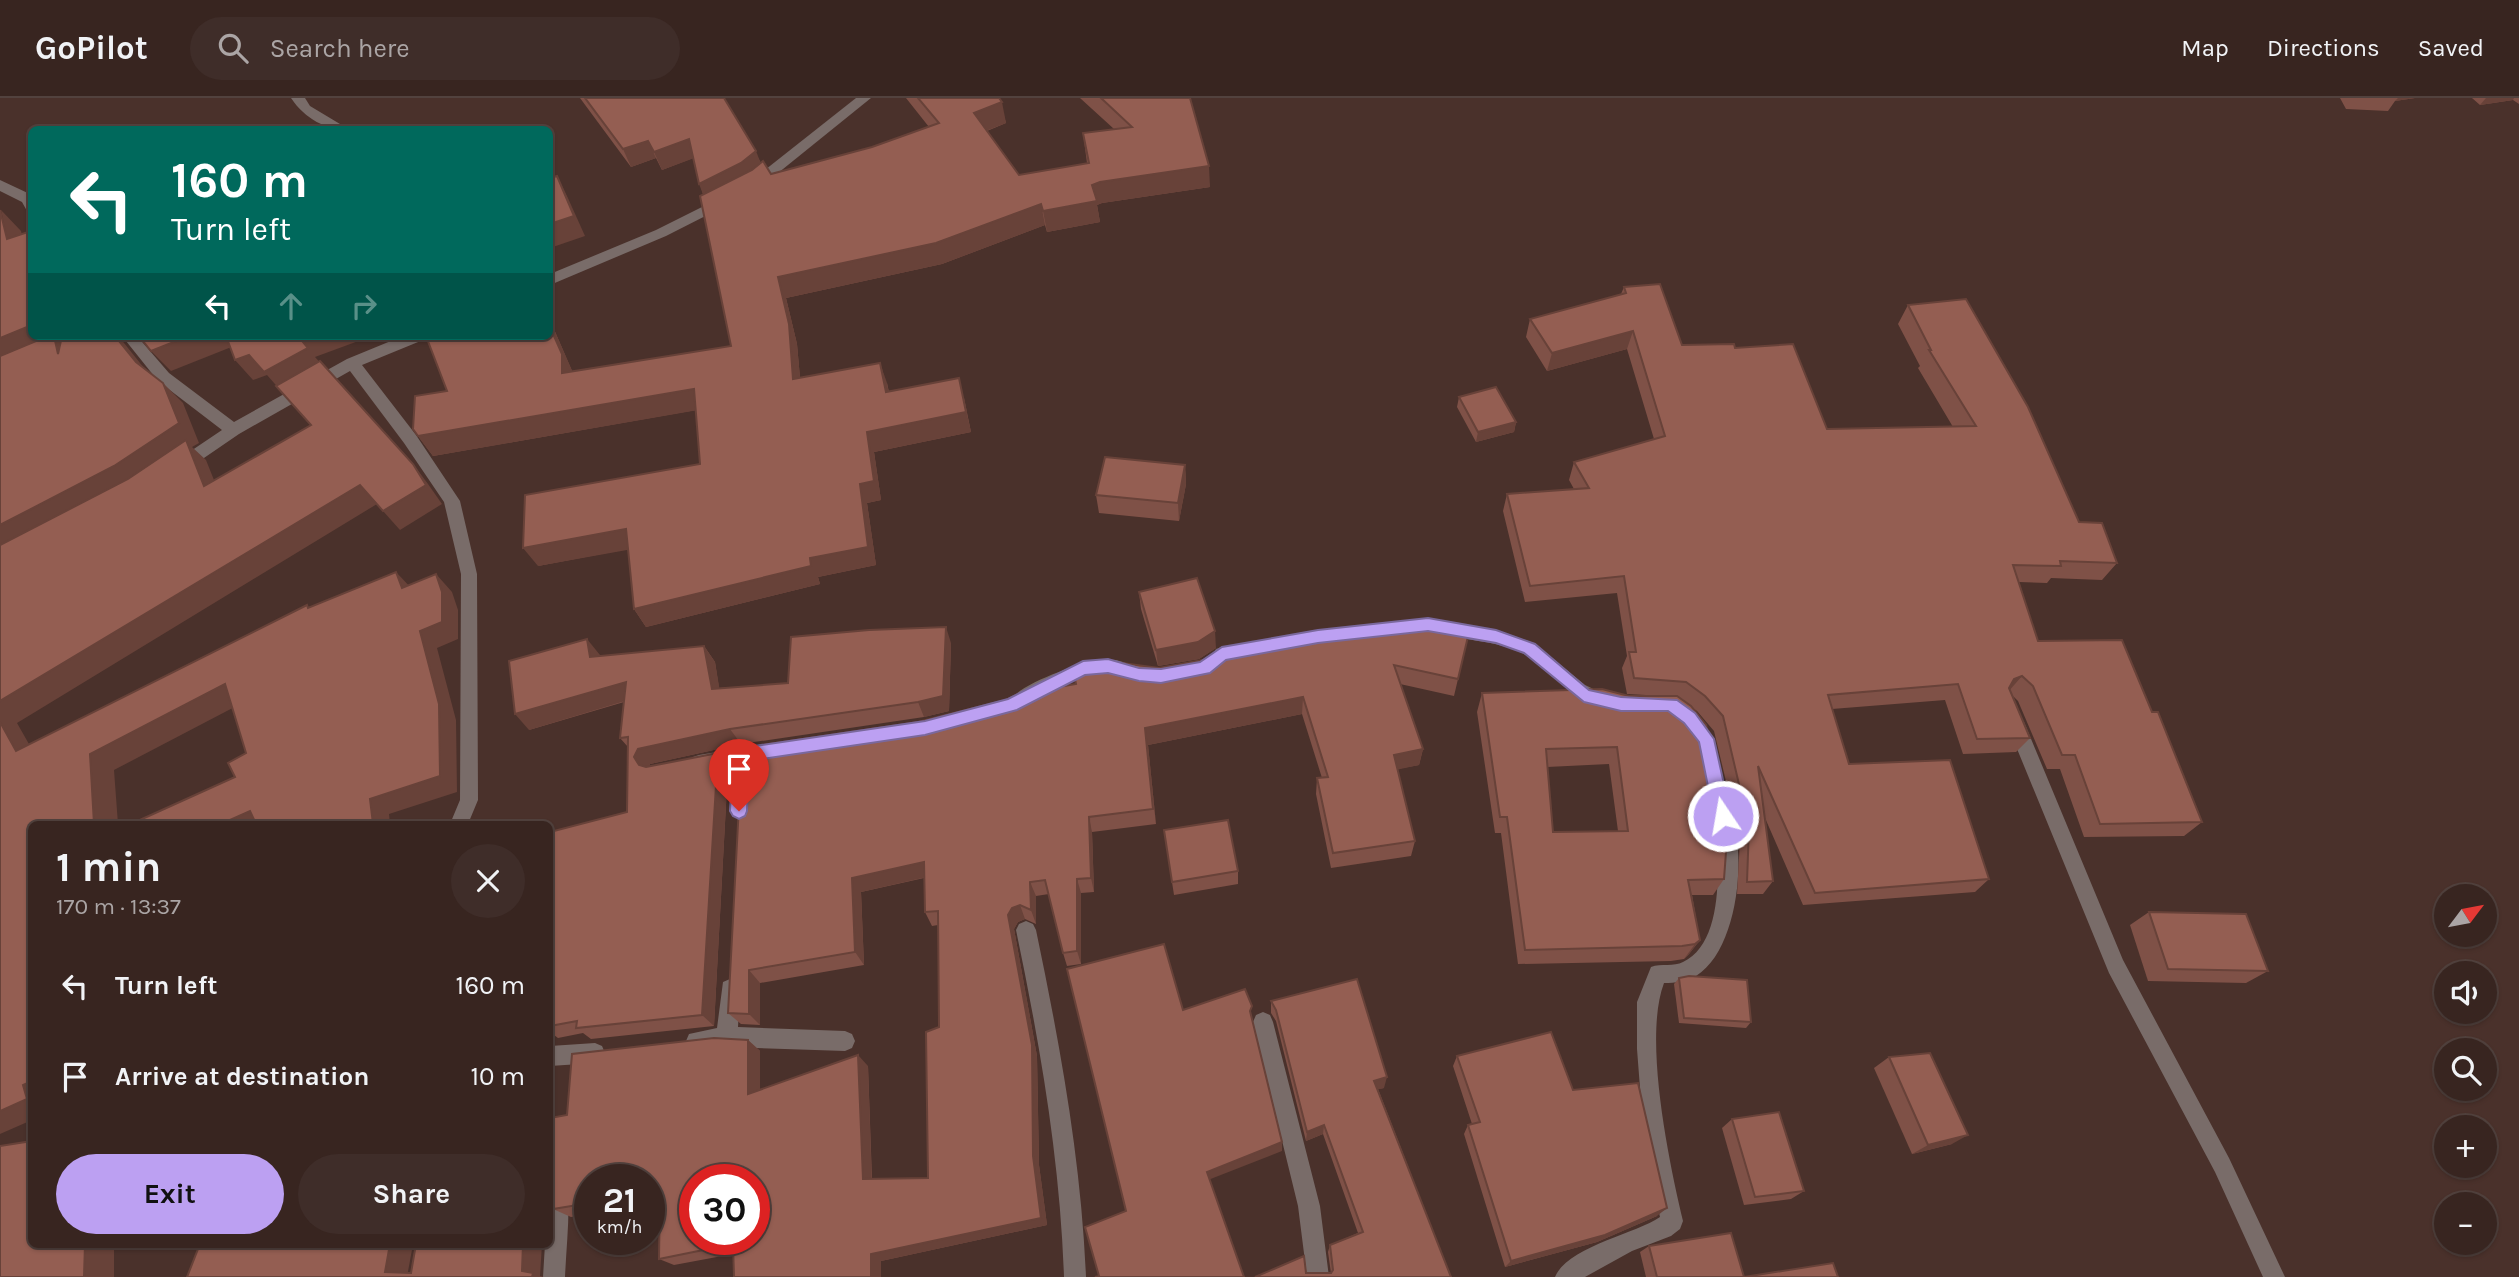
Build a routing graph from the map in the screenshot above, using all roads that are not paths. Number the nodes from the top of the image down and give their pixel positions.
1 (298, 98) edge
2 (864, 98) edge
3 (337, 126) edge
4 (0, 185) edge
5 (28, 201) edge
6 (553, 279) edge
7 (132, 340) edge
8 (408, 340) edge
9 (352, 363) junction
10 (234, 430) junction
11 (165, 477) edge
12 (1428, 625) edge
13 (1387, 629) edge
14 (1209, 665) edge
15 (1150, 675) edge
16 (2007, 702) edge
17 (1621, 704) edge
18 (999, 709) edge
19 (780, 749) edge
20 (741, 755) junction
21 (682, 766) edge
22 (1717, 790) edge
23 (460, 821) edge
24 (738, 825) edge
25 (1026, 930) edge
26 (731, 976) edge
27 (1263, 1022) dead end
28 (727, 1037) junction
29 (845, 1041) dead end
30 (674, 1044) edge
31 (609, 1052) edge
32 (553, 1056) edge
33 (553, 1159) edge
34 (554, 1277) edge
35 (1075, 1277) edge
36 (1318, 1277) edge
37 (1566, 1277) edge
38 (2274, 1277) edge

1 - 3 street
2 - 6 street
4 - 5 street
7 - 10 street
8 - 9 street
9 - 10 street
9 - 23 street
10 - 11 street
12 - 17 street
13 - 14 street
15 - 18 street
16 - 38 street
19 - 20 street
20 - 21 street
20 - 24 street
22 - 37 street
25 - 35 street
26 - 28 street
27 - 36 street
28 - 29 street
28 - 30 street
31 - 32 street
33 - 34 street

